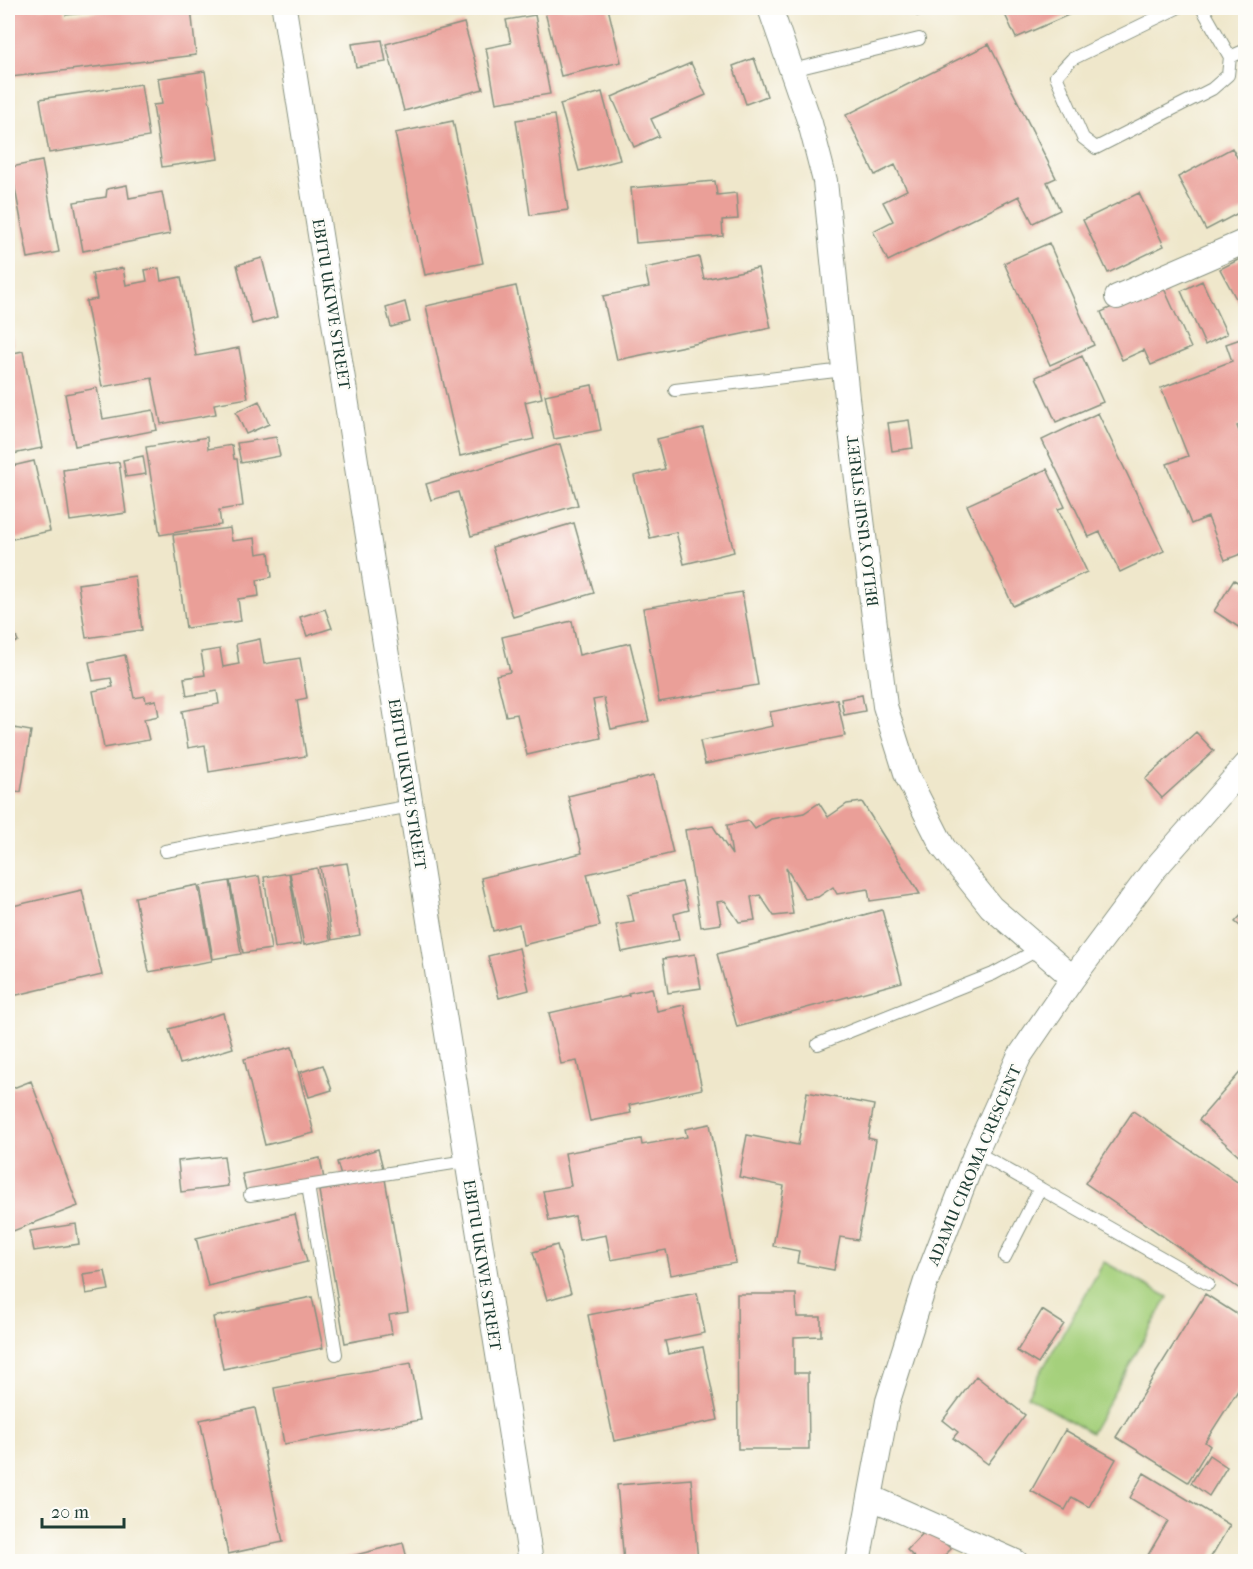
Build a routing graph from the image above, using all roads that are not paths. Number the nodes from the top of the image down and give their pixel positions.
1 (284, 8) edge
2 (770, 8) edge
3 (1177, 8) edge
4 (1202, 8) edge
5 (919, 39) dead end
6 (1245, 50) edge
7 (1230, 57) junction
8 (792, 70) junction
9 (1245, 241) edge
10 (1117, 297) dead end
11 (844, 370) junction
12 (675, 390) dead end
13 (1245, 765) edge
14 (411, 806) junction
15 (165, 851) dead end
16 (1039, 949) junction
17 (1073, 978) junction
18 (818, 1044) dead end
19 (976, 1152) junction
20 (466, 1161) junction
21 (308, 1186) junction
22 (1040, 1188) junction
23 (250, 1195) dead end
24 (1005, 1257) dead end
25 (1208, 1284) dead end
26 (336, 1354) dead end
27 (870, 1497) junction
28 (531, 1562) edge
29 (858, 1562) edge
30 (1016, 1562) edge

1 - 14 street, EBITU UKIWE STREET
2 - 8 street, BELLO YUSUF STREET
3 - 7 lane
4 - 7 lane
5 - 8 lane
6 - 7 lane
8 - 11 street, BELLO YUSUF STREET
9 - 10 street
11 - 12 lane
11 - 16 street, BELLO YUSUF STREET
13 - 17 street, ADAMU CIROMA CRESCENT
14 - 15 lane
14 - 20 street, EBITU UKIWE STREET
16 - 17 street, BELLO YUSUF STREET
16 - 18 lane
17 - 19 street, ADAMU CIROMA CRESCENT
19 - 22 lane
19 - 27 street, ADAMU CIROMA CRESCENT
20 - 21 lane
20 - 28 street, EBITU UKIWE STREET
21 - 23 lane
21 - 26 lane
22 - 24 lane
22 - 25 lane
27 - 29 street, ADAMU CIROMA CRESCENT
27 - 30 street

